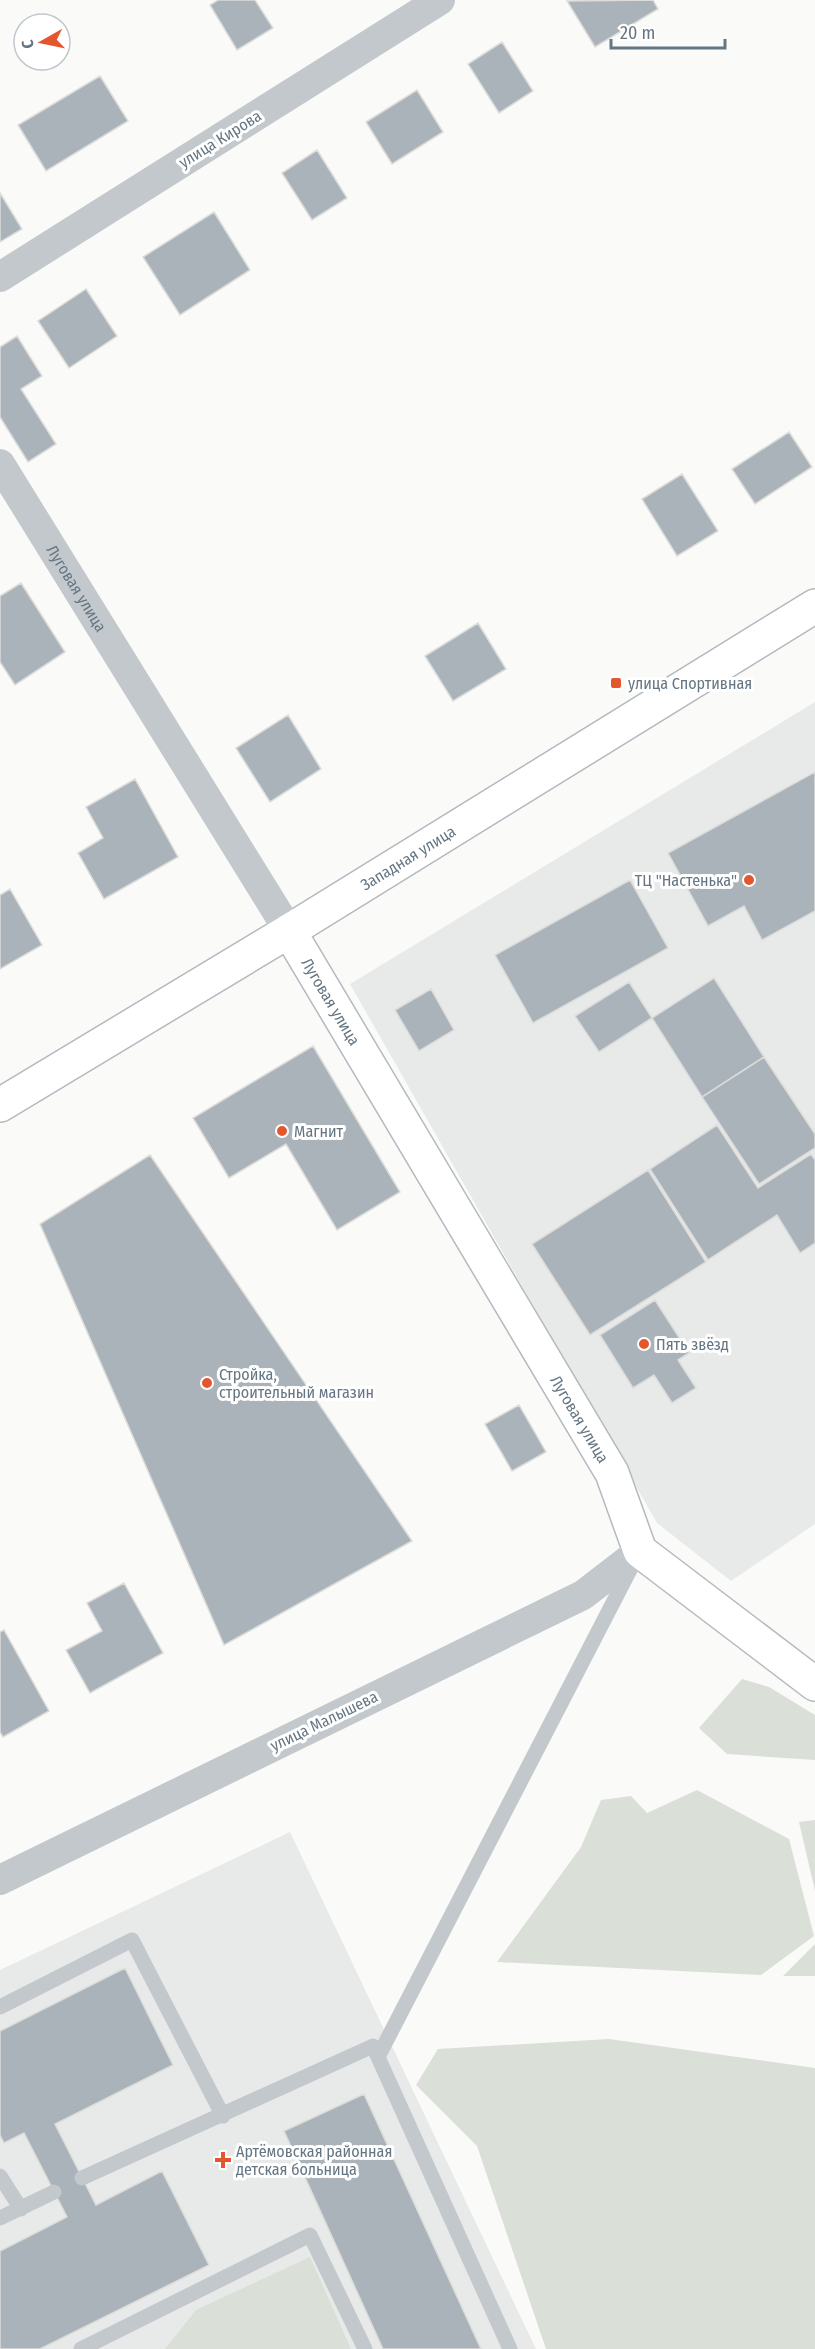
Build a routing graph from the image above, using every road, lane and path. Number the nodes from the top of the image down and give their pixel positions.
1 (440, 0) edge
2 (0, 277) edge
3 (0, 464) edge
4 (815, 606) edge
5 (290, 931) junction
6 (0, 1105) edge
7 (640, 1551) junction
8 (815, 1684) edge
9 (0, 1880) edge
10 (0, 2007) edge
11 (378, 2057) junction
12 (223, 2116) junction
13 (0, 2176) edge
14 (82, 2178) dead end
15 (54, 2192) dead end
16 (21, 2209) junction
17 (0, 2218) edge
18 (81, 2349) edge
19 (365, 2349) edge
20 (510, 2349) edge

1 - 2 street, улица Кирова
3 - 5 street, Луговая улица
4 - 5 street, Западная улица
5 - 6 street, Западная улица
5 - 7 street, Луговая улица
7 - 8 street
7 - 9 street, улица Малышева
7 - 11 lane
10 - 12 lane
11 - 12 lane
11 - 20 lane
12 - 14 lane
13 - 16 lane
15 - 16 lane
16 - 17 lane
18 - 19 lane

